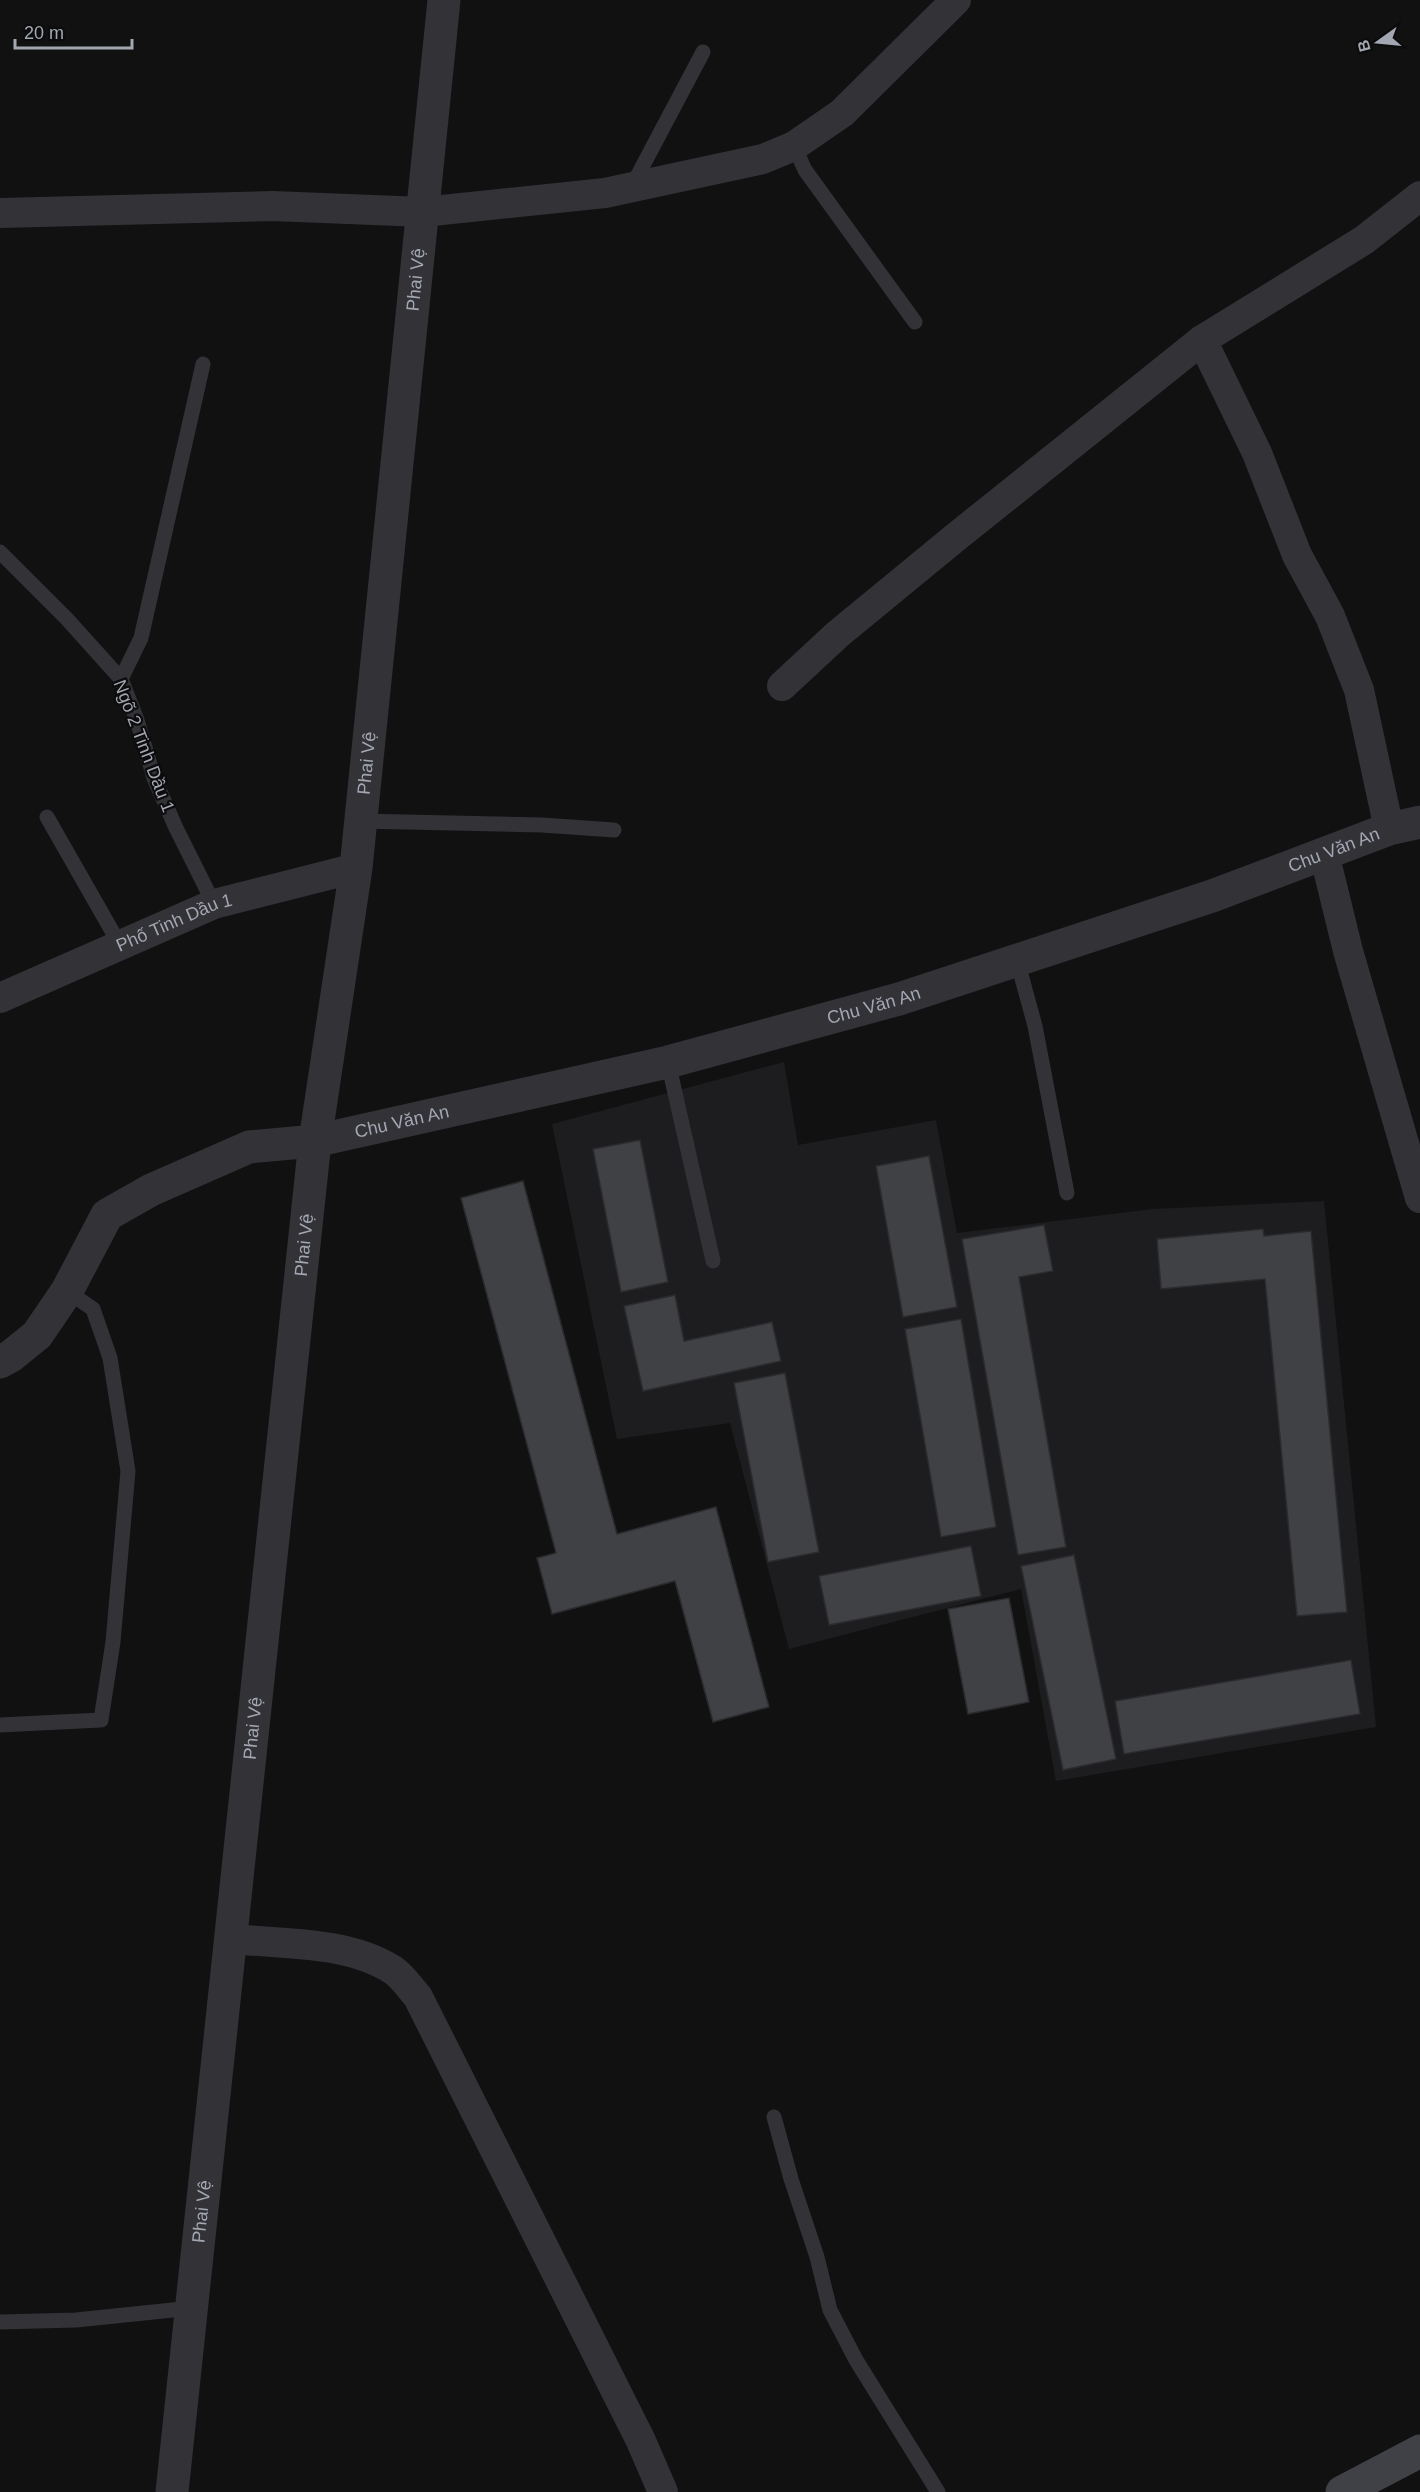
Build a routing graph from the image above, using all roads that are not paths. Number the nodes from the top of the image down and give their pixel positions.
1 (444, 0) edge
2 (956, 0) edge
3 (703, 52) dead end
4 (794, 146) junction
5 (631, 188) junction
6 (1420, 196) edge
7 (423, 212) junction
8 (0, 213) edge
9 (915, 322) dead end
10 (1202, 340) junction
11 (203, 364) dead end
12 (0, 552) edge
13 (121, 679) junction
14 (783, 686) dead end
15 (46, 817) dead end
16 (360, 821) junction
17 (1405, 826) edge
18 (614, 830) dead end
19 (1324, 853) junction
20 (356, 868) junction
21 (214, 904) junction
22 (120, 945) junction
23 (1017, 960) junction
24 (0, 998) edge
25 (668, 1062) junction
26 (315, 1141) junction
27 (1067, 1193) dead end
28 (1420, 1198) edge
29 (713, 1261) dead end
30 (67, 1291) junction
31 (0, 1362) edge
32 (0, 1725) edge
33 (231, 1939) junction
34 (774, 2117) dead end
35 (192, 2308) junction
36 (0, 2322) edge
37 (1420, 2451) edge
38 (172, 2492) edge
39 (663, 2492) edge
40 (938, 2492) edge
41 (1342, 2492) edge

1 - 7 street, Phai Vệ
2 - 4 street
3 - 5 lane
4 - 5 street
4 - 9 lane
5 - 7 street
6 - 10 street
7 - 8 street
7 - 16 street, Phai Vệ
10 - 14 street
10 - 17 street
11 - 13 lane
12 - 13 lane, Ngõ 2 Tinh Dầu 1
13 - 21 lane, Ngõ 2 Tinh Dầu 1
15 - 22 lane
16 - 18 lane
16 - 20 street, Phai Vệ
17 - 19 street, Chu Văn An
19 - 23 street, Chu Văn An
19 - 28 street
20 - 21 street, Phố Tinh Dầu 1
20 - 26 street, Phai Vệ
21 - 22 street, Phố Tinh Dầu 1
22 - 24 street, Phố Tinh Dầu 1
23 - 25 street, Chu Văn An
23 - 27 lane
25 - 26 street, Chu Văn An
25 - 29 lane
26 - 30 street, Chu Văn An
26 - 33 street, Phai Vệ
30 - 31 street, Chu Văn An
30 - 32 lane
33 - 35 street, Phai Vệ
33 - 39 street
34 - 40 lane
35 - 36 lane
35 - 38 street, Phai Vệ
37 - 41 main road

